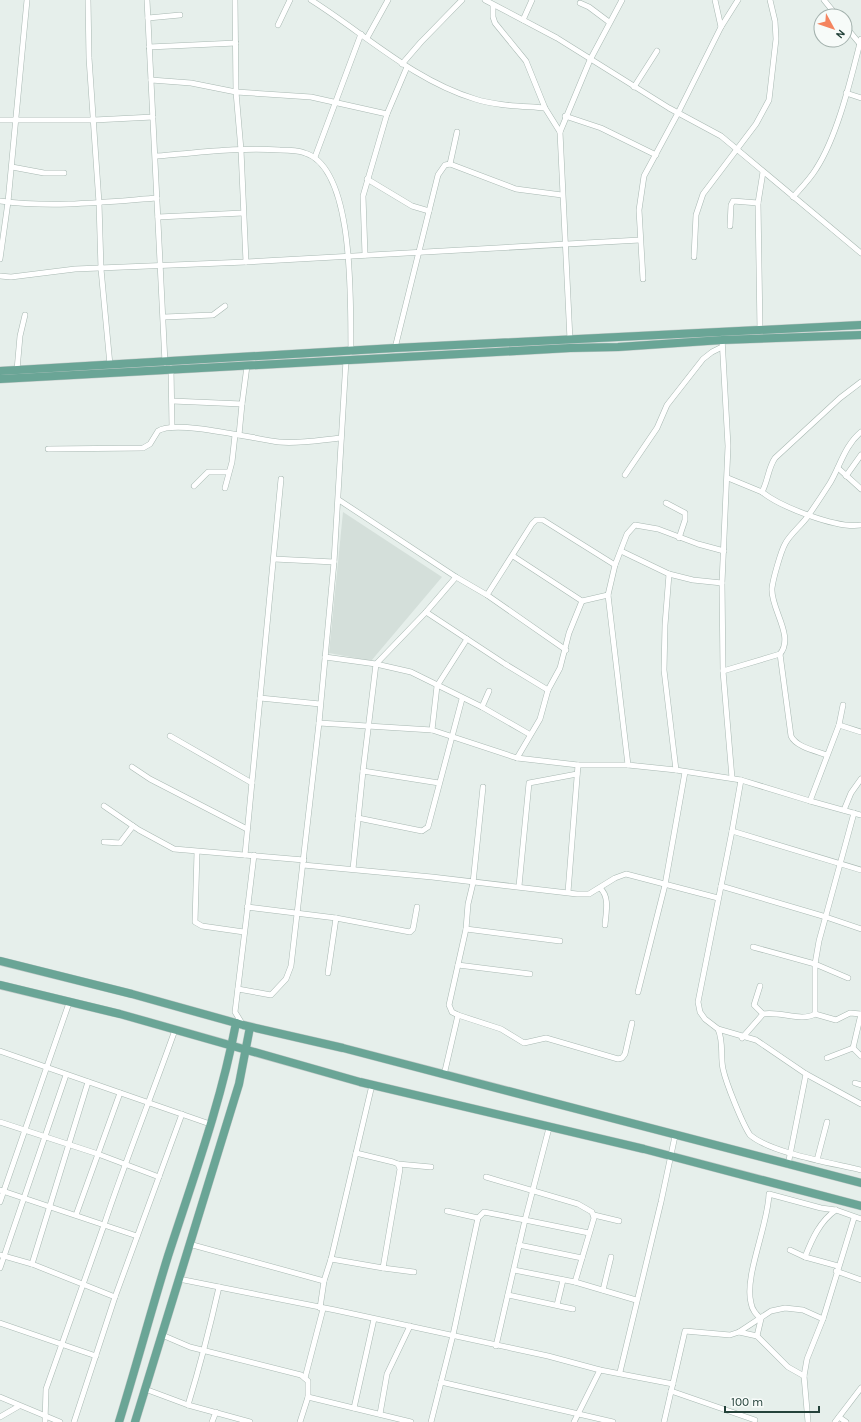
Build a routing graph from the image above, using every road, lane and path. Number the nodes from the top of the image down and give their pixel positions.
1 (27, 0) edge
2 (88, 0) edge
3 (147, 0) edge
4 (236, 0) edge
5 (290, 0) edge
6 (311, 0) edge
7 (388, 0) edge
8 (462, 0) edge
9 (484, 0) edge
10 (532, 0) edge
11 (622, 0) edge
12 (715, 0) edge
13 (738, 0) edge
14 (770, 0) edge
15 (824, 0) edge
16 (580, 3) dead end
17 (493, 6) junction
18 (830, 8) edge
19 (180, 15) dead end
20 (148, 18) junction
21 (523, 20) junction
22 (609, 22) junction
23 (278, 25) dead end
24 (721, 27) junction
25 (361, 34) junction
26 (367, 38) junction
27 (860, 41) edge
28 (236, 43) junction
29 (149, 47) junction
30 (657, 51) dead end
31 (590, 60) junction
32 (405, 66) junction
33 (151, 80) junction
34 (634, 87) junction
35 (236, 92) junction
36 (846, 93) junction
37 (861, 98) edge
38 (334, 103) junction
39 (545, 108) junction
40 (678, 113) junction
41 (387, 114) junction
42 (565, 116) junction
43 (154, 117) junction
44 (16, 119) junction
45 (0, 120) edge
46 (94, 120) junction
47 (457, 132) dead end
48 (560, 132) junction
49 (736, 148) junction
50 (241, 150) junction
51 (656, 155) junction
52 (156, 156) junction
53 (315, 157) junction
54 (450, 164) junction
55 (12, 167) junction
56 (763, 172) junction
57 (64, 173) dead end
58 (367, 179) junction
59 (562, 195) junction
60 (793, 197) junction
61 (157, 198) junction
62 (0, 201) edge
63 (8, 202) junction
64 (99, 203) junction
65 (758, 203) junction
66 (429, 211) junction
67 (243, 214) junction
68 (158, 217) junction
69 (730, 226) dead end
70 (640, 240) junction
71 (566, 245) junction
72 (418, 251) junction
73 (861, 253) edge
74 (365, 255) junction
75 (348, 256) junction
76 (694, 257) dead end
77 (0, 259) edge
78 (246, 262) junction
79 (161, 266) junction
80 (101, 269) junction
81 (0, 276) edge
82 (643, 279) dead end
83 (225, 306) dead end
84 (25, 315) dead end
85 (164, 317) junction
86 (861, 325) edge
87 (760, 330) junction
88 (861, 334) edge
89 (570, 340) junction
90 (722, 340) junction
91 (395, 348) junction
92 (351, 352) junction
93 (346, 360) junction
94 (110, 365) junction
95 (168, 366) junction
96 (247, 366) junction
97 (17, 370) junction
98 (0, 371) edge
99 (0, 379) edge
100 (861, 382) edge
101 (172, 401) junction
102 (242, 404) junction
103 (172, 427) junction
104 (861, 432) edge
105 (237, 435) junction
106 (340, 438) junction
107 (48, 448) dead end
108 (861, 455) edge
109 (838, 468) junction
110 (228, 472) junction
111 (625, 475) dead end
112 (846, 476) junction
113 (728, 478) junction
114 (281, 479) dead end
115 (194, 486) dead end
116 (225, 488) dead end
117 (861, 489) edge
118 (762, 492) junction
119 (339, 500) junction
120 (666, 503) dead end
121 (809, 514) junction
122 (861, 525) edge
123 (679, 538) junction
124 (621, 551) junction
125 (724, 551) junction
126 (513, 556) junction
127 (274, 559) junction
128 (334, 562) junction
129 (615, 565) junction
130 (669, 574) junction
131 (456, 577) junction
132 (722, 583) junction
133 (487, 595) junction
134 (608, 595) junction
135 (582, 601) junction
136 (426, 612) junction
137 (467, 639) junction
138 (566, 650) junction
139 (780, 654) junction
140 (325, 657) junction
141 (376, 664) junction
142 (723, 671) junction
143 (437, 686) junction
144 (548, 690) junction
145 (489, 691) dead end
146 (260, 698) junction
147 (462, 699) junction
148 (320, 704) junction
149 (844, 705) dead end
150 (482, 708) junction
151 (319, 723) junction
152 (839, 725) junction
153 (368, 727) junction
154 (432, 730) junction
155 (861, 732) edge
156 (529, 734) junction
157 (170, 736) dead end
158 (452, 737) junction
159 (827, 755) junction
160 (517, 758) junction
161 (578, 765) junction
162 (628, 765) junction
163 (132, 767) dead end
164 (676, 770) junction
165 (363, 772) junction
166 (685, 772) junction
167 (577, 774) junction
168 (732, 778) junction
169 (861, 778) edge
170 (741, 780) junction
171 (252, 782) junction
172 (439, 783) junction
173 (482, 787) dead end
174 (810, 801) junction
175 (104, 806) dead end
176 (844, 810) junction
177 (854, 813) junction
178 (861, 815) edge
179 (358, 818) junction
180 (133, 826) junction
181 (247, 829) junction
182 (732, 831) junction
183 (104, 842) dead end
184 (197, 852) junction
185 (245, 855) junction
186 (254, 855) junction
187 (303, 863) junction
188 (840, 863) junction
189 (353, 869) junction
190 (861, 870) edge
191 (473, 883) junction
192 (665, 885) junction
193 (519, 886) junction
194 (721, 886) junction
195 (600, 888) junction
196 (568, 892) junction
197 (718, 898) junction
198 (247, 907) junction
199 (417, 907) dead end
200 (298, 913) junction
201 (826, 916) junction
202 (336, 918) junction
203 (605, 925) dead end
204 (861, 929) edge
205 (466, 930) junction
206 (244, 932) junction
207 (560, 941) dead end
208 (753, 946) dead end
209 (0, 961) edge
210 (458, 964) junction
211 (816, 964) junction
212 (328, 973) dead end
213 (530, 974) dead end
214 (848, 978) dead end
215 (0, 985) edge
216 (760, 986) dead end
217 (238, 989) junction
218 (638, 992) dead end
219 (69, 1003) junction
220 (763, 1014) junction
221 (815, 1014) junction
222 (861, 1014) edge
223 (458, 1015) junction
224 (632, 1023) dead end
225 (243, 1025) junction
226 (752, 1028) junction
227 (718, 1029) junction
228 (175, 1030) junction
229 (742, 1038) junction
230 (756, 1040) junction
231 (232, 1045) junction
232 (853, 1048) junction
233 (245, 1049) junction
234 (0, 1051) edge
235 (861, 1056) edge
236 (826, 1058) dead end
237 (48, 1068) junction
238 (806, 1074) junction
239 (66, 1075) junction
240 (444, 1075) junction
241 (88, 1082) junction
242 (856, 1083) dead end
243 (372, 1085) junction
244 (861, 1085) edge
245 (120, 1092) junction
246 (149, 1103) junction
247 (861, 1104) edge
248 (182, 1114) junction
249 (0, 1122) edge
250 (827, 1122) dead end
251 (210, 1124) junction
252 (548, 1128) junction
253 (26, 1131) junction
254 (675, 1136) junction
255 (45, 1138) junction
256 (70, 1145) junction
257 (356, 1153) junction
258 (790, 1153) junction
259 (98, 1154) junction
260 (670, 1157) junction
261 (817, 1160) junction
262 (124, 1164) junction
263 (398, 1164) junction
264 (788, 1166) junction
265 (430, 1167) dead end
266 (861, 1170) edge
267 (159, 1177) junction
268 (486, 1177) dead end
269 (861, 1183) edge
270 (2, 1191) edge
271 (532, 1192) junction
272 (24, 1198) junction
273 (0, 1202) edge
274 (50, 1206) junction
275 (861, 1206) edge
276 (836, 1210) junction
277 (447, 1211) dead end
278 (76, 1215) junction
279 (594, 1215) junction
280 (478, 1218) junction
281 (854, 1218) junction
282 (861, 1219) edge
283 (525, 1220) junction
284 (619, 1221) dead end
285 (104, 1225) junction
286 (589, 1233) junction
287 (137, 1236) junction
288 (189, 1244) junction
289 (520, 1245) junction
290 (790, 1250) dead end
291 (2, 1256) edge
292 (611, 1257) dead end
293 (805, 1257) junction
294 (582, 1258) junction
295 (331, 1259) junction
296 (32, 1264) junction
297 (0, 1268) edge
298 (383, 1268) junction
299 (837, 1268) junction
300 (514, 1270) junction
301 (414, 1272) dead end
302 (179, 1279) junction
303 (563, 1280) junction
304 (861, 1280) edge
305 (324, 1281) junction
306 (575, 1282) junction
307 (84, 1285) junction
308 (219, 1288) junction
309 (603, 1290) junction
310 (508, 1295) junction
311 (115, 1298) junction
312 (636, 1300) junction
313 (557, 1305) junction
314 (321, 1308) junction
315 (573, 1309) dead end
316 (374, 1319) junction
317 (761, 1319) junction
318 (823, 1319) junction
319 (0, 1323) edge
320 (410, 1326) junction
321 (739, 1332) junction
322 (162, 1335) junction
323 (453, 1335) junction
324 (757, 1336) junction
325 (62, 1344) junction
326 (496, 1346) junction
327 (205, 1351) junction
328 (96, 1356) junction
329 (600, 1370) junction
330 (620, 1372) junction
331 (804, 1376) junction
332 (306, 1378) junction
333 (442, 1382) junction
334 (673, 1384) junction
335 (861, 1388) edge
336 (145, 1389) junction
337 (671, 1392) junction
338 (0, 1397) edge
339 (308, 1397) junction
340 (188, 1405) junction
341 (19, 1406) junction
342 (354, 1408) junction
343 (216, 1412) junction
344 (578, 1412) junction
345 (380, 1414) junction
346 (44, 1415) junction
347 (0, 1417) edge
348 (839, 1417) junction
349 (754, 1421) edge
350 (45, 1422) edge
351 (60, 1422) edge
352 (74, 1422) edge
353 (119, 1422) edge
354 (135, 1422) edge
355 (212, 1422) edge
356 (250, 1422) edge
357 (300, 1422) edge
358 (411, 1422) edge
359 (431, 1422) edge
360 (574, 1422) edge
361 (613, 1422) edge
362 (664, 1422) edge
363 (762, 1422) edge
364 (808, 1422) edge
365 (835, 1422) edge
366 (846, 1422) edge

1 - 44 street
2 - 46 street
3 - 20 street
4 - 28 street
5 - 23 street
6 - 25 street
7 - 26 street
8 - 32 street
9 - 17 street
10 - 21 street
11 - 22 street
12 - 24 street
13 - 24 street
14 - 49 street
15 - 18 street
16 - 22 street
17 - 21 street
17 - 39 street
19 - 20 street
20 - 29 street
21 - 31 street
22 - 31 street
24 - 40 street
25 - 26 street
25 - 38 street
26 - 32 street
27 - 36 street
28 - 29 street
28 - 35 street
29 - 33 street
30 - 34 street
31 - 34 street
31 - 42 street
32 - 39 street
32 - 41 street
33 - 35 street
33 - 43 street
34 - 40 street
35 - 38 street
35 - 50 street
36 - 37 street
36 - 60 street
38 - 41 street
38 - 53 street
39 - 48 street
40 - 49 street
40 - 51 street
41 - 58 street
42 - 48 street
42 - 51 street
43 - 46 street
43 - 52 street
44 - 45 street
44 - 46 street
44 - 55 street
46 - 64 street
47 - 54 street
48 - 59 street
49 - 56 street
49 - 76 street
50 - 52 street
50 - 53 street
50 - 67 street
51 - 70 street
52 - 61 street
53 - 75 street
54 - 59 street
54 - 66 street
55 - 57 street
55 - 63 street
56 - 60 street
56 - 65 street
58 - 66 street
58 - 74 street
59 - 71 street
60 - 73 street
61 - 64 street
61 - 68 street
62 - 63 street
63 - 64 street
63 - 77 street
64 - 80 street
65 - 69 street
65 - 87 street
66 - 72 street
67 - 68 street
67 - 78 street
68 - 79 street
70 - 71 street
70 - 82 street
71 - 72 street
71 - 89 street
72 - 74 street
72 - 91 street
74 - 75 street
75 - 78 street
75 - 92 street
78 - 79 street
79 - 80 street
79 - 85 street
80 - 81 street
80 - 94 street
83 - 85 street
84 - 97 street
85 - 95 street
86 - 87 main road
87 - 90 main road
88 - 90 main road
89 - 90 main road
89 - 91 main road
90 - 93 main road
90 - 111 street
90 - 113 street
91 - 92 main road
92 - 95 main road
93 - 96 main road
93 - 106 street
94 - 95 main road
94 - 97 main road
95 - 96 main road
95 - 99 main road
95 - 101 street
96 - 102 street
97 - 98 main road
100 - 118 street
101 - 102 street
101 - 103 street
102 - 105 street
103 - 105 street
103 - 107 street
104 - 109 street
105 - 106 street
105 - 110 street
106 - 119 street
108 - 112 street
109 - 112 street
109 - 121 street
110 - 115 street
110 - 116 street
112 - 117 street
113 - 118 street
113 - 125 street
114 - 127 street
118 - 121 street
119 - 128 street
119 - 131 street
120 - 123 street
121 - 122 street
121 - 139 street
123 - 124 street
123 - 125 street
124 - 129 street
124 - 130 street
125 - 132 street
126 - 129 street
126 - 133 street
126 - 135 street
127 - 128 street
127 - 146 street
128 - 140 street
129 - 134 street
130 - 132 street
130 - 164 street
131 - 133 street
131 - 136 street
132 - 142 street
133 - 138 street
134 - 135 street
134 - 162 street
135 - 138 street
136 - 137 street
136 - 141 street
137 - 143 street
137 - 144 street
138 - 144 street
139 - 142 street
139 - 159 street
140 - 141 street
140 - 148 street
141 - 143 street
141 - 153 street
142 - 168 street
143 - 147 street
143 - 154 street
144 - 156 street
145 - 150 street
146 - 148 street
146 - 171 street
147 - 150 street
147 - 158 street
148 - 151 street
149 - 152 street
150 - 156 street
151 - 153 street
151 - 187 street
152 - 155 street
152 - 159 street
153 - 154 street
153 - 165 street
154 - 158 street
156 - 160 street
157 - 171 street
158 - 160 street
158 - 172 street
159 - 174 street
160 - 161 street
161 - 162 street
161 - 167 street
162 - 164 street
163 - 181 street
164 - 166 street
165 - 172 street
165 - 179 street
166 - 168 street
166 - 192 street
167 - 193 street
167 - 196 street
168 - 170 street
169 - 176 street
170 - 174 street
170 - 182 street
171 - 181 street
172 - 179 street
173 - 191 street
174 - 176 street
175 - 180 street
176 - 177 street
177 - 178 street
177 - 188 street
179 - 189 street
180 - 183 street
180 - 184 street
181 - 185 street
182 - 188 street
182 - 194 street
184 - 185 street
184 - 206 street
185 - 186 street
186 - 187 street
186 - 198 street
187 - 189 street
187 - 200 street
188 - 190 street
188 - 201 street
189 - 191 street
191 - 193 street
191 - 205 street
192 - 195 street
192 - 197 street
192 - 218 street
193 - 196 street
194 - 197 street
194 - 201 street
195 - 196 street
195 - 203 street
197 - 227 street
198 - 200 street
198 - 206 street
199 - 202 street
200 - 202 street
200 - 217 street
201 - 204 street
201 - 211 street
202 - 212 street
205 - 207 street
205 - 210 street
206 - 217 street
208 - 211 street
209 - 225 main road
210 - 213 street
210 - 223 street
211 - 214 street
211 - 221 street
215 - 219 main road
216 - 220 street
217 - 225 street
219 - 228 main road
219 - 237 street
220 - 221 street
220 - 226 street
221 - 222 street
222 - 232 street
223 - 224 street
223 - 240 street
225 - 231 main road
225 - 233 main road
225 - 240 main road
226 - 229 street
226 - 230 street
227 - 229 street
227 - 258 street
228 - 231 main road
228 - 246 street
229 - 230 street
230 - 238 street
231 - 233 main road
231 - 251 main road
232 - 235 street
232 - 236 street
233 - 243 main road
233 - 288 main road
234 - 237 street
237 - 239 street
237 - 253 street
238 - 247 street
238 - 258 street
239 - 241 street
239 - 255 street
240 - 254 main road
241 - 245 street
241 - 256 street
242 - 244 street
243 - 252 main road
243 - 257 street
245 - 246 street
245 - 259 street
246 - 248 street
246 - 262 street
248 - 251 street
248 - 267 street
249 - 253 street
250 - 261 street
251 - 353 main road
252 - 260 main road
252 - 271 street
253 - 255 street
253 - 270 street
254 - 260 street
254 - 264 main road
255 - 256 street
255 - 272 street
256 - 259 street
256 - 274 street
257 - 263 street
257 - 295 street
258 - 261 street
258 - 264 street
259 - 262 street
259 - 278 street
260 - 275 main road
260 - 312 street
261 - 266 street
262 - 267 street
262 - 285 street
263 - 265 street
263 - 298 street
264 - 269 main road
267 - 287 street
268 - 271 street
270 - 272 street
270 - 273 street
271 - 279 street
271 - 283 street
272 - 274 street
272 - 291 street
274 - 278 street
274 - 296 street
276 - 281 street
276 - 293 street
276 - 317 street
277 - 280 street
278 - 285 street
279 - 284 street
279 - 286 street
280 - 283 street
280 - 323 street
281 - 282 street
281 - 299 street
283 - 286 street
283 - 289 street
285 - 287 street
285 - 307 street
286 - 294 street
287 - 311 street
288 - 302 main road
288 - 305 street
289 - 294 street
289 - 300 street
290 - 293 street
291 - 296 street
291 - 297 street
292 - 309 street
293 - 299 street
294 - 306 street
295 - 298 street
295 - 305 street
296 - 307 street
298 - 301 street
299 - 304 street
299 - 318 street
300 - 303 street
300 - 310 street
302 - 308 street
302 - 322 main road
303 - 306 street
303 - 313 street
305 - 314 street
306 - 309 street
307 - 311 street
307 - 325 street
308 - 314 street
308 - 327 street
309 - 312 street
310 - 313 street
310 - 326 street
311 - 328 street
312 - 330 street
313 - 315 street
314 - 316 street
314 - 332 street
316 - 320 street
316 - 342 street
317 - 318 street
317 - 321 street
317 - 324 street
318 - 331 street
319 - 325 street
320 - 323 street
320 - 345 street
321 - 324 street
321 - 334 street
322 - 327 street
322 - 336 main road
323 - 326 street
323 - 333 street
324 - 331 street
325 - 328 street
325 - 346 street
326 - 329 street
327 - 332 street
327 - 340 street
328 - 352 street
329 - 330 street
329 - 344 street
330 - 334 street
331 - 364 street
332 - 339 street
333 - 344 street
333 - 359 street
334 - 337 street
335 - 348 street
336 - 340 street
336 - 354 main road
337 - 349 street
337 - 362 street
338 - 341 street
339 - 342 street
339 - 357 street
340 - 343 street
341 - 346 street
341 - 347 street
342 - 345 street
343 - 355 street
343 - 356 street
344 - 360 street
344 - 361 street
345 - 358 street
346 - 350 street
346 - 351 street
348 - 365 street
348 - 366 street
349 - 363 street

